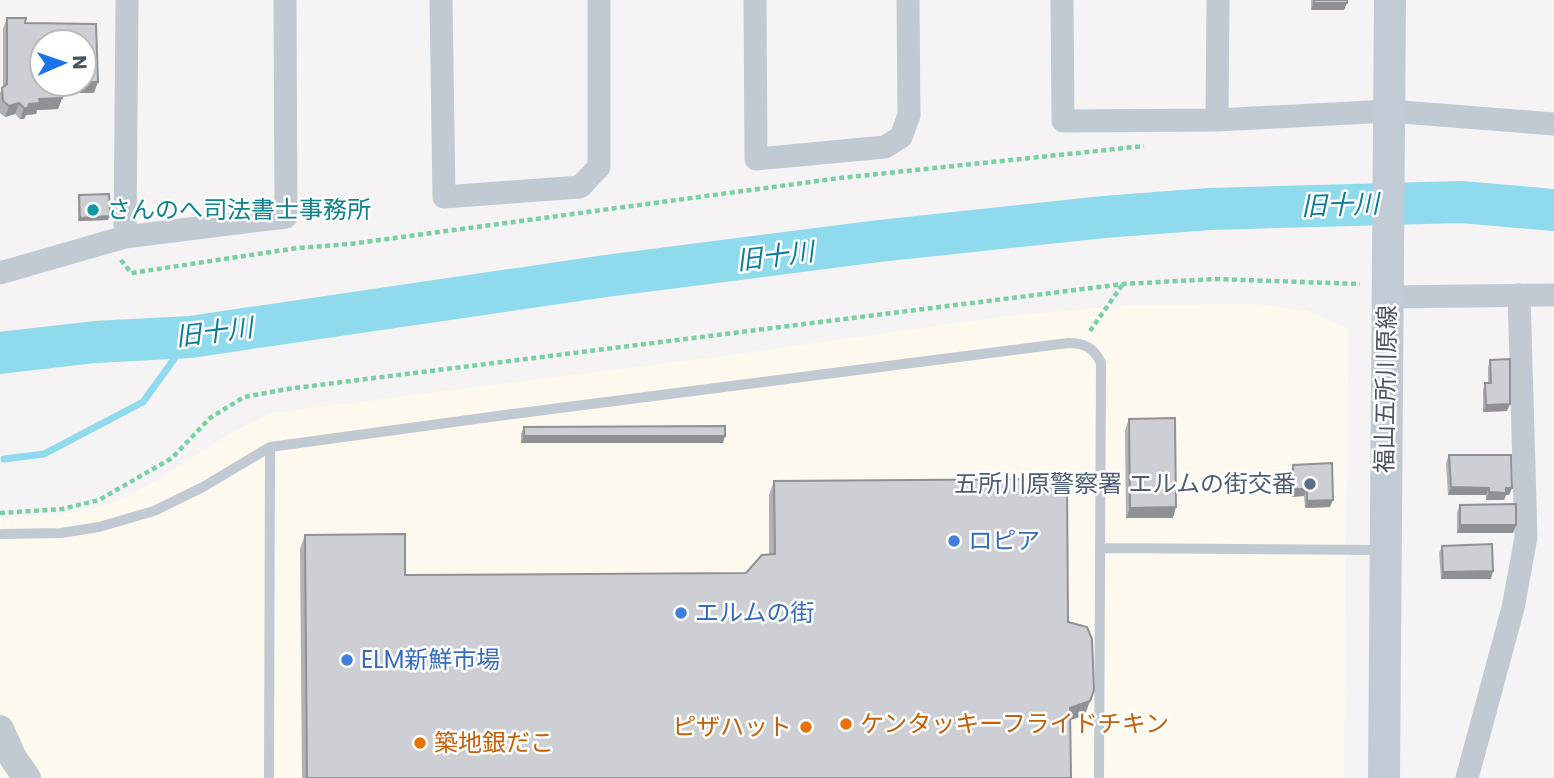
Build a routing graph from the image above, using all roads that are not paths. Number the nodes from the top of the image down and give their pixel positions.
1 (127, 0) edge
2 (285, 0) edge
3 (441, 0) edge
4 (598, 0) edge
5 (755, 0) edge
6 (908, 0) edge
7 (1062, 0) edge
8 (1218, 0) edge
9 (1390, 0) edge
10 (1389, 111) junction
11 (1217, 120) junction
12 (1554, 124) edge
13 (120, 244) junction
14 (0, 273) edge
15 (1378, 287) junction
16 (1519, 295) junction
17 (1554, 295) edge
18 (270, 447) junction
19 (0, 534) edge
20 (1100, 548) junction
21 (1384, 550) junction
22 (0, 729) edge
23 (27, 778) edge
24 (270, 778) edge
25 (1099, 778) edge
26 (1384, 778) edge
27 (1467, 778) edge

1 - 13 street
2 - 13 street
3 - 4 street
5 - 6 street
7 - 11 street
8 - 11 street
9 - 10 main road, 福山五所川原線
10 - 11 street
10 - 12 street
10 - 15 main road, 福山五所川原線
13 - 14 street
15 - 16 street
15 - 21 main road, 福山五所川原線
16 - 17 street
16 - 27 street
18 - 19 lane
18 - 20 lane
18 - 24 lane
20 - 21 lane
20 - 25 lane
21 - 26 main road, 福山五所川原線
22 - 23 street

